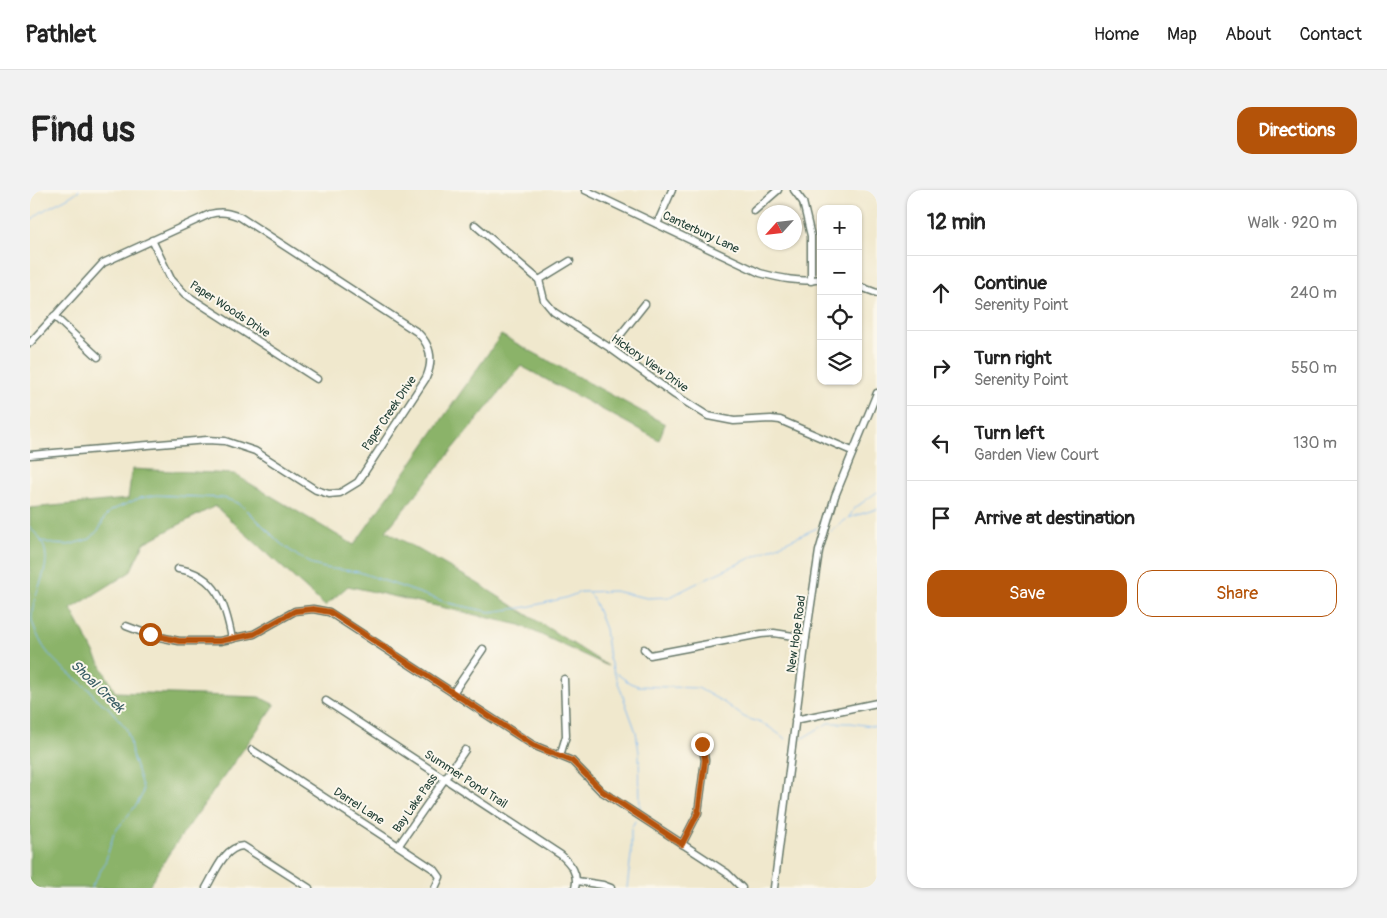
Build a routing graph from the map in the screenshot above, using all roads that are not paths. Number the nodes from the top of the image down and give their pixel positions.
1 (585, 190) edge
2 (604, 190) edge
3 (672, 190) edge
4 (778, 190) edge
5 (794, 190) edge
6 (600, 198) junction
7 (754, 211) dead end
8 (657, 224) junction
9 (475, 226) dead end
10 (152, 240) junction
11 (570, 261) dead end
12 (539, 280) junction
13 (817, 280) edge
14 (811, 281) junction
15 (862, 287) edge
16 (877, 293) edge
17 (645, 304) dead end
18 (54, 316) junction
19 (30, 343) edge
20 (610, 348) junction
21 (98, 357) dead end
22 (317, 379) dead end
23 (877, 393) edge
24 (852, 451) junction
25 (30, 455) edge
26 (178, 569) dead end
27 (126, 626) dead end
28 (806, 638) junction
29 (232, 639) junction
30 (483, 649) dead end
31 (644, 649) dead end
32 (564, 679) dead end
33 (453, 693) junction
34 (326, 701) dead end
35 (877, 704) edge
36 (796, 720) junction
37 (702, 744) dead end
38 (252, 750) dead end
39 (465, 750) dead end
40 (560, 756) junction
41 (446, 780) junction
42 (682, 844) junction
43 (399, 845) junction
44 (576, 884) edge
45 (206, 888) edge
46 (308, 888) edge
47 (435, 888) edge
48 (611, 888) edge
49 (742, 888) edge
50 (774, 888) edge

1 - 6 street, Canterbury Lane
2 - 6 street
3 - 8 street
4 - 7 street
5 - 14 street
6 - 8 street, Canterbury Lane
8 - 14 street, Canterbury Lane
9 - 12 street
10 - 18 street, Paper Creek Drive
10 - 22 street, Paper Woods Drive
10 - 25 street, Paper Creek Drive
11 - 12 street
12 - 20 street, Hickory View Drive
13 - 14 street, Canterbury Lane
15 - 16 street
17 - 20 street
18 - 19 street, Paper Creek Drive
18 - 21 street
20 - 24 street, Hickory View Drive
23 - 24 street, New Hope Road
24 - 28 street, New Hope Road
26 - 29 street
27 - 29 street
28 - 31 street
28 - 36 street, New Hope Road
29 - 33 street
30 - 33 street
32 - 40 street
33 - 40 street
34 - 41 street, Summer Pond Trail
35 - 36 street
36 - 50 street, New Hope Road
37 - 42 street
38 - 43 street, Darrel Lane
39 - 41 street, Bay Lake Pass
40 - 42 street
41 - 43 street, Bay Lake Pass
41 - 44 street, Summer Pond Trail
42 - 49 street
43 - 47 street, Darrel Lane
44 - 48 street
45 - 46 street

